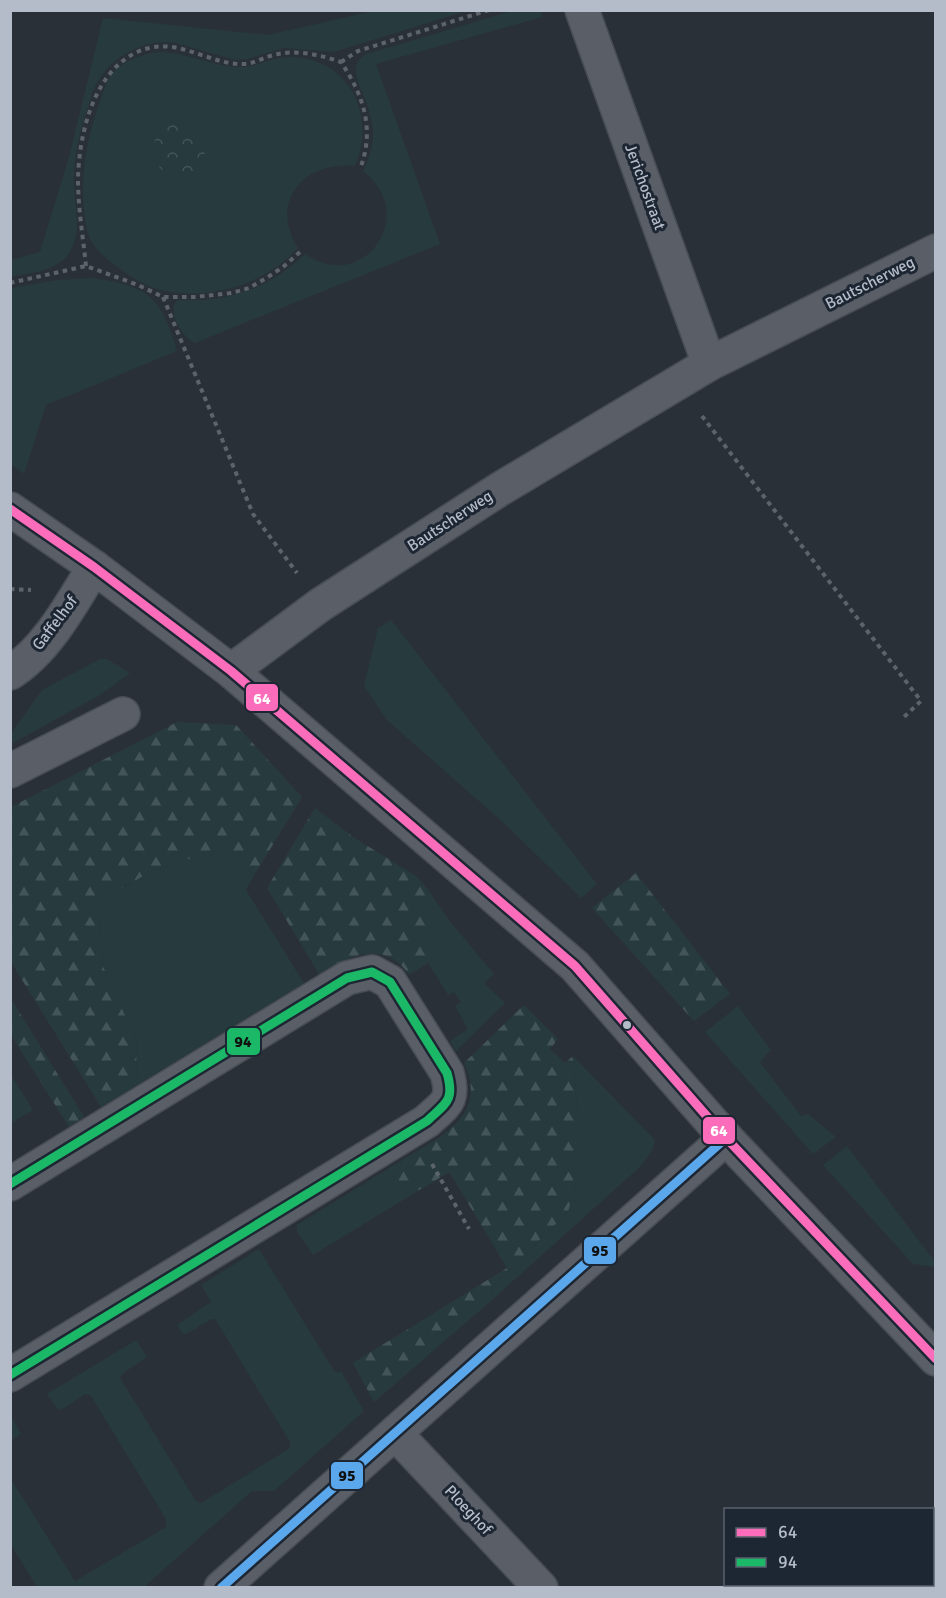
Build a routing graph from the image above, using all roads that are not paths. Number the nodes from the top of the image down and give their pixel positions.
1 (582, 10) edge
2 (936, 251) edge
3 (709, 364) junction
4 (10, 509) edge
5 (94, 567) junction
6 (231, 671) junction
7 (13, 677) edge
8 (123, 714) dead end
9 (10, 771) edge
10 (726, 1138) junction
11 (10, 1184) edge
12 (931, 1348) edge
13 (10, 1375) edge
14 (395, 1433) junction
15 (221, 1587) edge
16 (542, 1587) edge

1 - 3 street, Jerichostraat
2 - 3 street, Bautscherweg
3 - 6 street, Bautscherweg
4 - 5 street
5 - 6 street
5 - 7 street, Gaffelhof
6 - 10 street
8 - 9 street
10 - 12 street
10 - 14 street
11 - 13 street
14 - 15 street
14 - 16 street, Ploeghof

